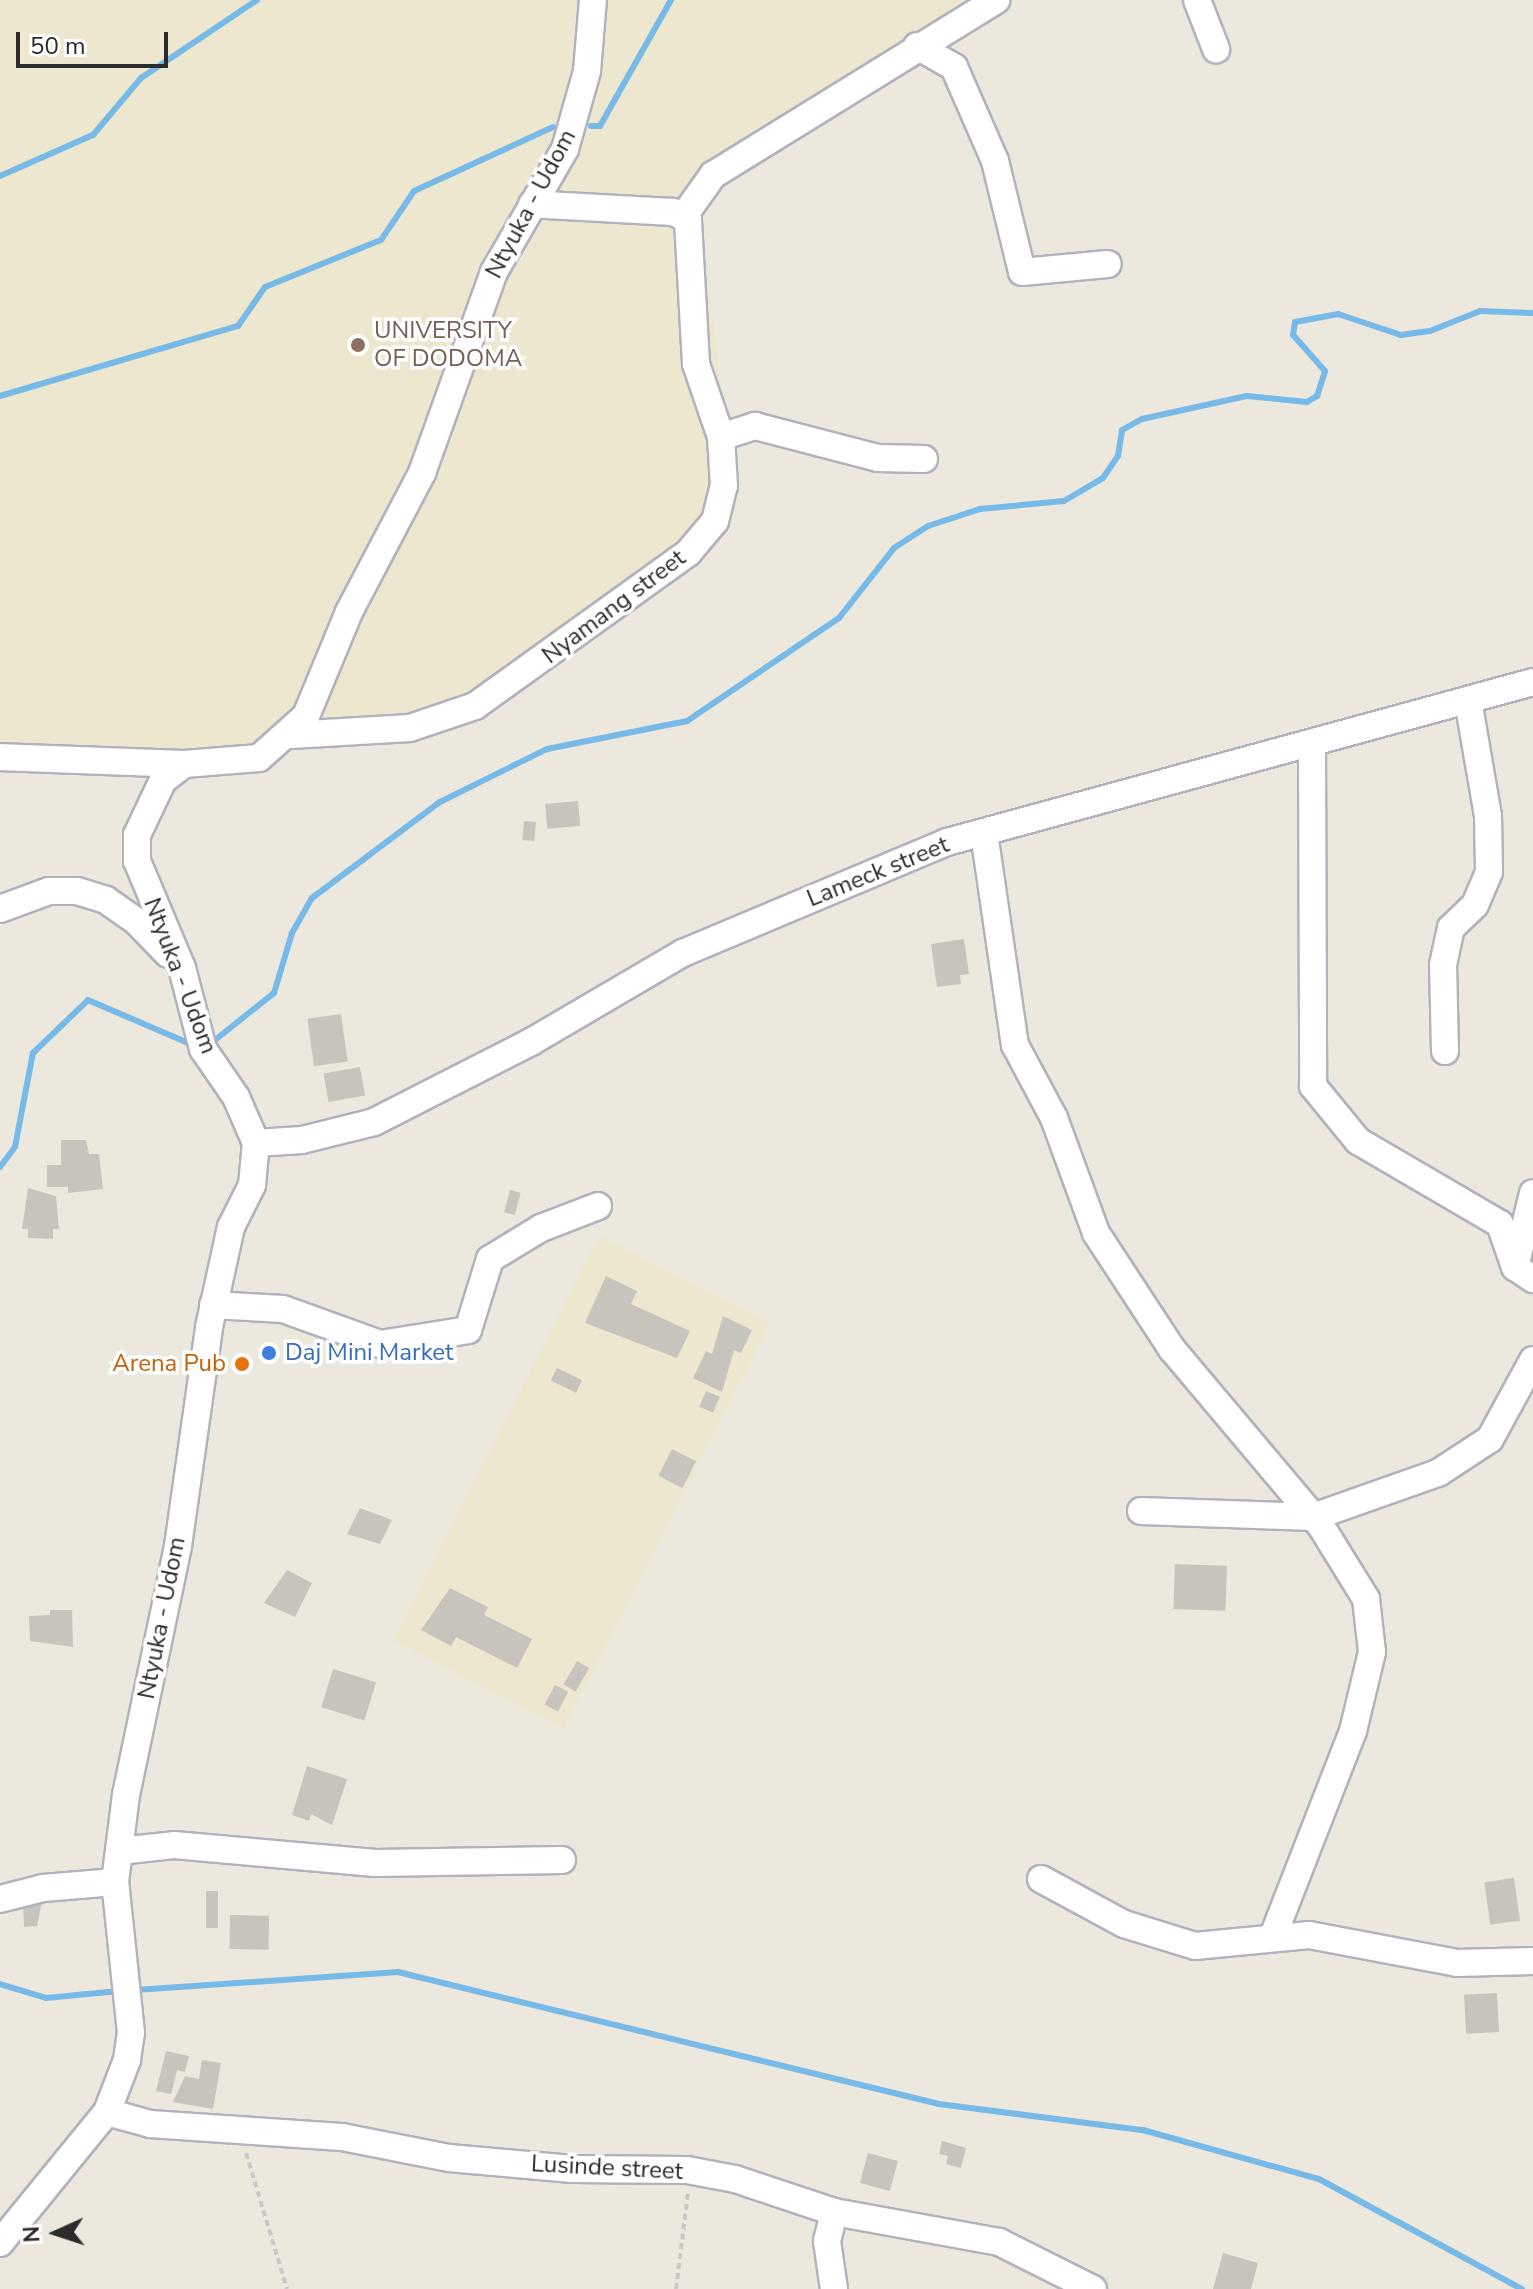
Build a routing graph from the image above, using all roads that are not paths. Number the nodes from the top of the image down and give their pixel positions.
1 (593, 0) edge
2 (996, 0) edge
3 (1197, 0) edge
4 (917, 46) junction
5 (1216, 49) dead end
6 (532, 204) junction
7 (683, 217) junction
8 (1108, 264) dead end
9 (721, 437) junction
10 (924, 459) dead end
11 (1533, 682) edge
12 (1468, 700) junction
13 (291, 735) junction
14 (1312, 745) junction
15 (0, 757) edge
16 (184, 764) junction
17 (984, 833) junction
18 (0, 909) edge
19 (182, 968) junction
20 (1445, 1051) dead end
21 (256, 1143) junction
22 (1533, 1193) edge
23 (598, 1206) dead end
24 (1524, 1273) edge
25 (213, 1305) junction
26 (1533, 1360) edge
27 (1141, 1511) dead end
28 (1313, 1517) junction
29 (119, 1851) junction
30 (562, 1860) dead end
31 (1041, 1879) dead end
32 (115, 1882) junction
33 (0, 1899) edge
34 (1274, 1934) junction
35 (1533, 1961) edge
36 (107, 2112) junction
37 (834, 2212) junction
38 (0, 2243) edge
39 (834, 2289) edge
40 (1093, 2289) edge

1 - 6 street, Ntyuka - Udom
2 - 4 street
3 - 5 street
4 - 7 street
4 - 8 street
6 - 7 street
6 - 13 street, Ntyuka - Udom
7 - 9 street, Nyamang street
9 - 10 street
9 - 13 street, Nyamang street
11 - 12 street, Lameck street
12 - 14 street, Lameck street
12 - 20 street
13 - 16 street, Ntyuka - Udom
14 - 17 street, Lameck street
14 - 24 street
15 - 16 street
16 - 19 street, Ntyuka - Udom
17 - 21 street, Lameck street
17 - 28 street
18 - 19 street
19 - 21 street, Ntyuka - Udom
21 - 25 street, Ntyuka - Udom
22 - 24 street
23 - 25 street
25 - 29 street, Ntyuka - Udom
26 - 28 street
27 - 28 street
28 - 34 street
29 - 30 street
29 - 32 street, Ntyuka - Udom
31 - 34 street
32 - 33 street
32 - 36 street, Ntyuka - Udom
34 - 35 street
36 - 37 street, Lusinde street
36 - 38 street, Ntyuka - Udom
37 - 39 street
37 - 40 street, Lusinde street

